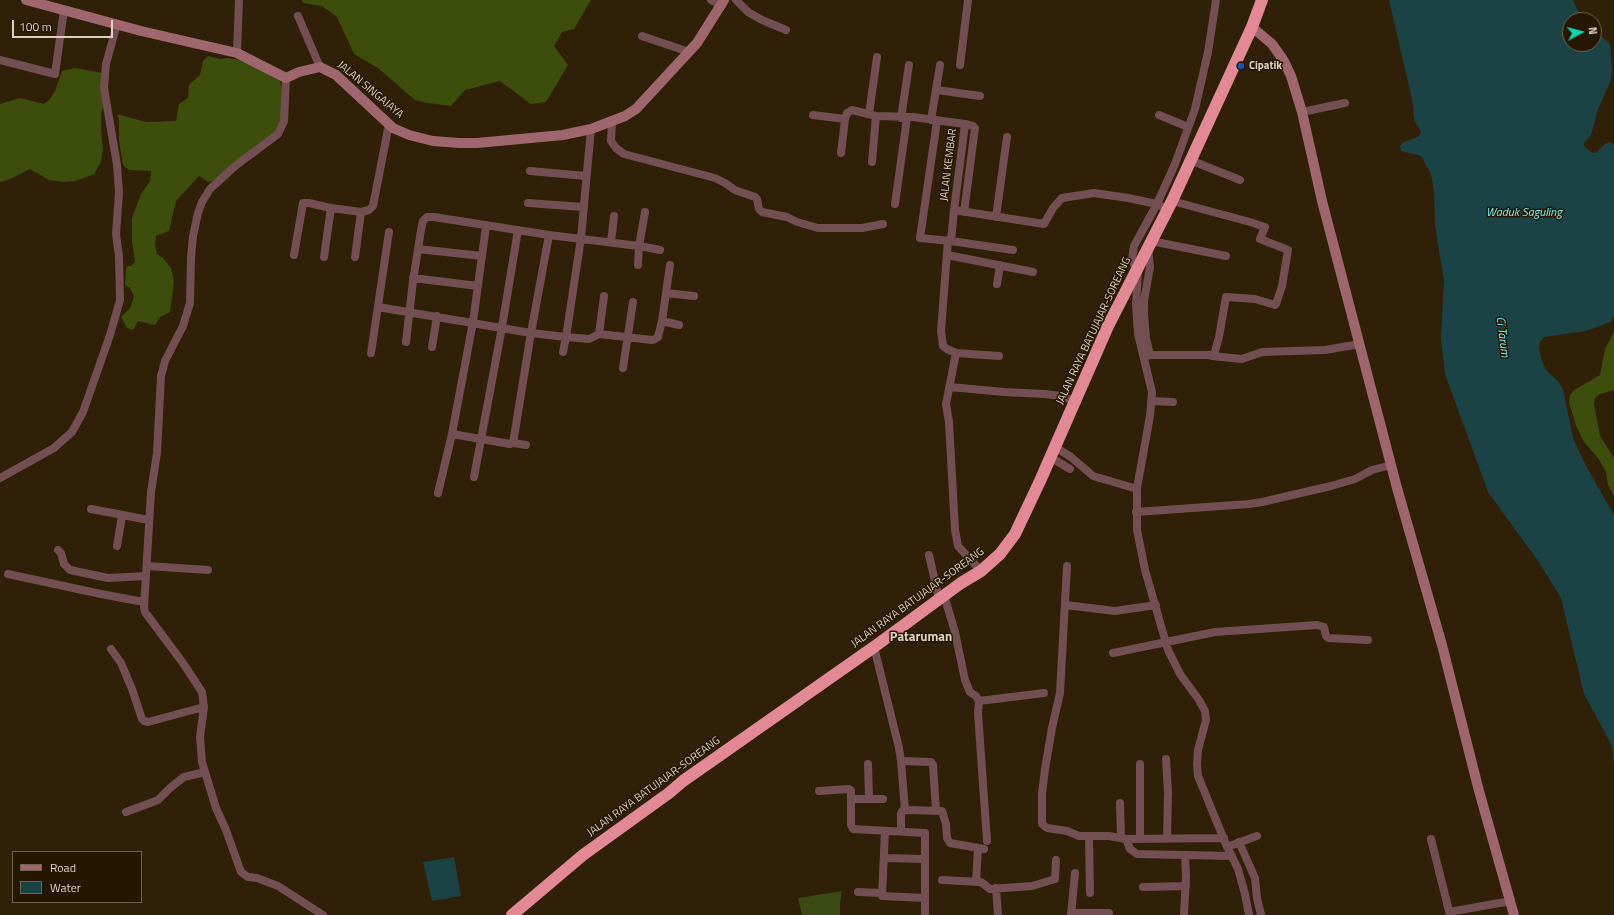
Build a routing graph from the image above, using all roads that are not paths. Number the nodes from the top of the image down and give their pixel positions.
1 (26, 0) edge
2 (239, 0) edge
3 (712, 0) edge
4 (736, 0) edge
5 (968, 0) edge
6 (1216, 0) edge
7 (1262, 0) edge
8 (723, 2) edge
9 (64, 10) junction
10 (298, 16) dead end
11 (117, 24) junction
12 (1252, 27) junction
13 (786, 30) dead end
14 (642, 36) dead end
15 (689, 52) junction
16 (237, 53) junction
17 (877, 57) dead end
18 (0, 60) edge
19 (909, 65) dead end
20 (940, 65) dead end
21 (960, 65) dead end
22 (320, 67) junction
23 (286, 78) junction
24 (937, 90) junction
25 (980, 96) dead end
26 (1345, 103) dead end
27 (1302, 112) junction
28 (813, 115) dead end
29 (872, 115) junction
30 (1158, 115) dead end
31 (904, 118) junction
32 (845, 119) junction
33 (934, 120) junction
34 (612, 122) junction
35 (389, 124) junction
36 (965, 124) junction
37 (1188, 127) junction
38 (591, 129) junction
39 (1008, 137) dead end
40 (841, 153) dead end
41 (1190, 160) junction
42 (872, 162) dead end
43 (530, 171) dead end
44 (586, 176) junction
45 (1240, 180) dead end
46 (528, 203) dead end
47 (895, 204) dead end
48 (1164, 206) junction
49 (583, 207) junction
50 (331, 208) junction
51 (954, 210) junction
52 (361, 212) junction
53 (645, 212) dead end
54 (964, 212) junction
55 (614, 216) dead end
56 (996, 217) junction
57 (883, 224) dead end
58 (486, 226) junction
59 (518, 230) junction
60 (389, 232) dead end
61 (549, 235) junction
62 (580, 238) junction
63 (950, 240) junction
64 (611, 242) junction
65 (1149, 245) junction
66 (639, 246) junction
67 (418, 249) junction
68 (660, 250) dead end
69 (1013, 250) dead end
70 (294, 255) dead end
71 (482, 256) junction
72 (947, 256) junction
73 (1226, 256) dead end
74 (324, 257) dead end
75 (355, 257) dead end
76 (638, 265) dead end
77 (670, 265) dead end
78 (1000, 265) junction
79 (1138, 265) junction
80 (1033, 272) dead end
81 (413, 278) junction
82 (997, 284) dead end
83 (478, 286) junction
84 (666, 293) junction
85 (604, 296) dead end
86 (694, 296) dead end
87 (633, 302) dead end
88 (378, 307) junction
89 (409, 312) junction
90 (437, 316) junction
91 (474, 322) junction
92 (662, 322) junction
93 (679, 325) dead end
94 (502, 327) junction
95 (531, 332) junction
96 (599, 334) junction
97 (566, 337) junction
98 (628, 337) junction
99 (406, 342) dead end
100 (1360, 344) junction
101 (432, 347) dead end
102 (563, 352) dead end
103 (371, 353) dead end
104 (956, 353) junction
105 (999, 356) dead end
106 (1147, 356) junction
107 (1212, 356) junction
108 (623, 368) dead end
109 (950, 387) junction
110 (1075, 401) junction
111 (1152, 401) junction
112 (1173, 402) dead end
113 (452, 434) junction
114 (482, 440) junction
115 (513, 443) junction
116 (526, 445) dead end
117 (1053, 452) junction
118 (1391, 465) junction
119 (1070, 469) dead end
120 (474, 477) dead end
121 (0, 478) edge
122 (1136, 489) junction
123 (438, 493) dead end
124 (91, 509) dead end
125 (1136, 512) junction
126 (122, 516) junction
127 (149, 520) junction
128 (117, 546) dead end
129 (58, 550) dead end
130 (929, 555) dead end
131 (147, 566) junction
132 (1067, 566) dead end
133 (208, 570) dead end
134 (981, 571) junction
135 (8, 574) dead end
136 (146, 576) junction
137 (942, 597) junction
138 (144, 602) junction
139 (1065, 604) junction
140 (1156, 605) junction
141 (1368, 640) dead end
142 (1165, 641) junction
143 (874, 646) junction
144 (111, 649) dead end
145 (1113, 653) dead end
146 (1044, 692) dead end
147 (979, 701) junction
148 (204, 707) junction
149 (1166, 759) dead end
150 (901, 762) junction
151 (868, 764) dead end
152 (1140, 764) dead end
153 (205, 772) junction
154 (819, 791) dead end
155 (851, 799) junction
156 (869, 799) junction
157 (883, 799) dead end
158 (1120, 803) dead end
159 (905, 810) junction
160 (936, 810) junction
161 (126, 812) dead end
162 (885, 830) junction
163 (901, 831) junction
164 (1257, 836) dead end
165 (1089, 837) junction
166 (1124, 838) junction
167 (1224, 838) junction
168 (1140, 839) junction
169 (1167, 839) junction
170 (1432, 839) dead end
171 (1238, 842) junction
172 (983, 846) junction
173 (1227, 847) junction
174 (1184, 855) junction
175 (1232, 856) junction
176 (884, 858) junction
177 (925, 859) junction
178 (1056, 860) dead end
179 (1075, 872) dead end
180 (1255, 878) junction
181 (942, 880) dead end
182 (976, 882) junction
183 (1242, 882) junction
184 (1186, 886) junction
185 (1143, 887) dead end
186 (996, 888) junction
187 (858, 892) dead end
188 (882, 893) junction
189 (1090, 894) dead end
190 (925, 898) junction
191 (1510, 901) junction
192 (1450, 913) edge
193 (1071, 914) edge
194 (323, 915) edge
195 (512, 915) edge
196 (925, 915) edge
197 (998, 915) edge
198 (1109, 915) edge
199 (1184, 915) edge
200 (1249, 915) edge
201 (1261, 915) edge
202 (1514, 915) edge

1 - 9 street
2 - 16 street
3 - 8 street
4 - 13 street
5 - 21 street
6 - 37 street
7 - 12 highway, JALAN RAYA BATUJAJAR-SOREANG
8 - 15 street, JALAN SINGAJAYA
9 - 11 street
9 - 18 street
10 - 22 street
11 - 16 street
11 - 121 street
12 - 27 street
12 - 41 highway, JALAN RAYA BATUJAJAR-SOREANG
14 - 15 street
15 - 34 street, JALAN SINGAJAYA
16 - 23 street
17 - 29 street
19 - 31 street
20 - 24 street
22 - 23 street, JALAN SINGAJAYA
22 - 35 street, JALAN SINGAJAYA
23 - 127 street
24 - 25 street
24 - 33 street
26 - 27 street
27 - 100 street
28 - 32 street
29 - 31 street, JALAN KEMBAR
29 - 32 street, JALAN KEMBAR
29 - 42 street
30 - 37 street
31 - 33 street, JALAN KEMBAR
31 - 47 street
32 - 40 street
33 - 36 street, JALAN KEMBAR
33 - 63 street
34 - 38 street, JALAN SINGAJAYA
34 - 57 street
35 - 38 street, JALAN SINGAJAYA
35 - 52 street
36 - 51 street, JALAN KEMBAR
36 - 54 street
37 - 48 street
38 - 44 street
39 - 56 street
41 - 45 street
41 - 48 highway, JALAN RAYA BATUJAJAR-SOREANG
43 - 44 street
44 - 49 street
46 - 49 street
48 - 56 street, JALAN KEMBAR
48 - 65 highway, JALAN RAYA BATUJAJAR-SOREANG
48 - 79 street
48 - 107 street
49 - 62 street
50 - 52 street
50 - 70 street
50 - 74 street
51 - 54 street, JALAN KEMBAR
51 - 63 street
52 - 75 street
53 - 66 street
54 - 56 street, JALAN KEMBAR
55 - 64 street
58 - 59 street
58 - 67 street
58 - 71 street
59 - 61 street
59 - 94 street
60 - 88 street
61 - 62 street
61 - 95 street
62 - 64 street
62 - 97 street
63 - 69 street
63 - 72 street
64 - 66 street
65 - 73 street
65 - 79 highway, JALAN RAYA BATUJAJAR-SOREANG
65 - 106 street
66 - 68 street
66 - 76 street
67 - 71 street
67 - 81 street
71 - 83 street
72 - 78 street
72 - 104 street
77 - 84 street
78 - 80 street
78 - 82 street
79 - 106 street
79 - 110 highway, JALAN RAYA BATUJAJAR-SOREANG
81 - 83 street
81 - 89 street
83 - 91 street
84 - 86 street
84 - 92 street
85 - 96 street
87 - 98 street
88 - 89 street
88 - 103 street
89 - 90 street
89 - 99 street
90 - 91 street
90 - 101 street
91 - 94 street
91 - 113 street
92 - 93 street
92 - 98 street
94 - 95 street
94 - 114 street
95 - 97 street
95 - 115 street
96 - 97 street
96 - 98 street
97 - 102 street
98 - 108 street
100 - 107 street
100 - 118 street
104 - 105 street
104 - 109 street
106 - 107 street
106 - 111 street
109 - 110 street
109 - 134 street
110 - 117 highway, JALAN RAYA BATUJAJAR-SOREANG
111 - 112 street
111 - 122 street
113 - 114 street
113 - 123 street
114 - 115 street
114 - 120 street
115 - 116 street
117 - 119 street
117 - 122 street
117 - 134 highway, JALAN RAYA BATUJAJAR-SOREANG
118 - 125 street
118 - 191 street
122 - 125 street
124 - 126 street
125 - 140 street
126 - 127 street
126 - 128 street
127 - 131 street
129 - 136 street
130 - 137 street
131 - 133 street
131 - 136 street
132 - 139 street
134 - 137 highway, JALAN RAYA BATUJAJAR-SOREANG
135 - 138 street
136 - 138 street
137 - 143 highway, JALAN RAYA BATUJAJAR-SOREANG
137 - 147 street
138 - 148 street
139 - 140 street
139 - 165 street
140 - 142 street
141 - 142 street
142 - 145 street
142 - 167 street
143 - 150 street
143 - 195 highway, JALAN RAYA BATUJAJAR-SOREANG
144 - 148 street
146 - 147 street
147 - 172 street
148 - 153 street
149 - 169 street
150 - 159 street
150 - 160 street
151 - 156 street
152 - 168 street
153 - 161 street
153 - 194 street
154 - 155 street
155 - 156 street
155 - 162 street
156 - 157 street
158 - 166 street
159 - 160 street
159 - 163 street
160 - 172 street
162 - 163 street
162 - 176 street
163 - 177 street
164 - 171 street
165 - 166 street
165 - 189 street
166 - 168 street
166 - 174 street
167 - 169 street
167 - 173 street
168 - 169 street
170 - 192 street
171 - 173 street
171 - 180 street
172 - 182 street
173 - 175 street
174 - 175 street
174 - 184 street
175 - 183 street
176 - 177 street
176 - 188 street
177 - 190 street
178 - 186 street
179 - 193 street
180 - 183 street
180 - 201 street
181 - 182 street
182 - 186 street
183 - 200 street
184 - 185 street
184 - 199 street
186 - 197 street
187 - 188 street
188 - 190 street
190 - 196 street
191 - 192 street
191 - 202 street
193 - 198 street

